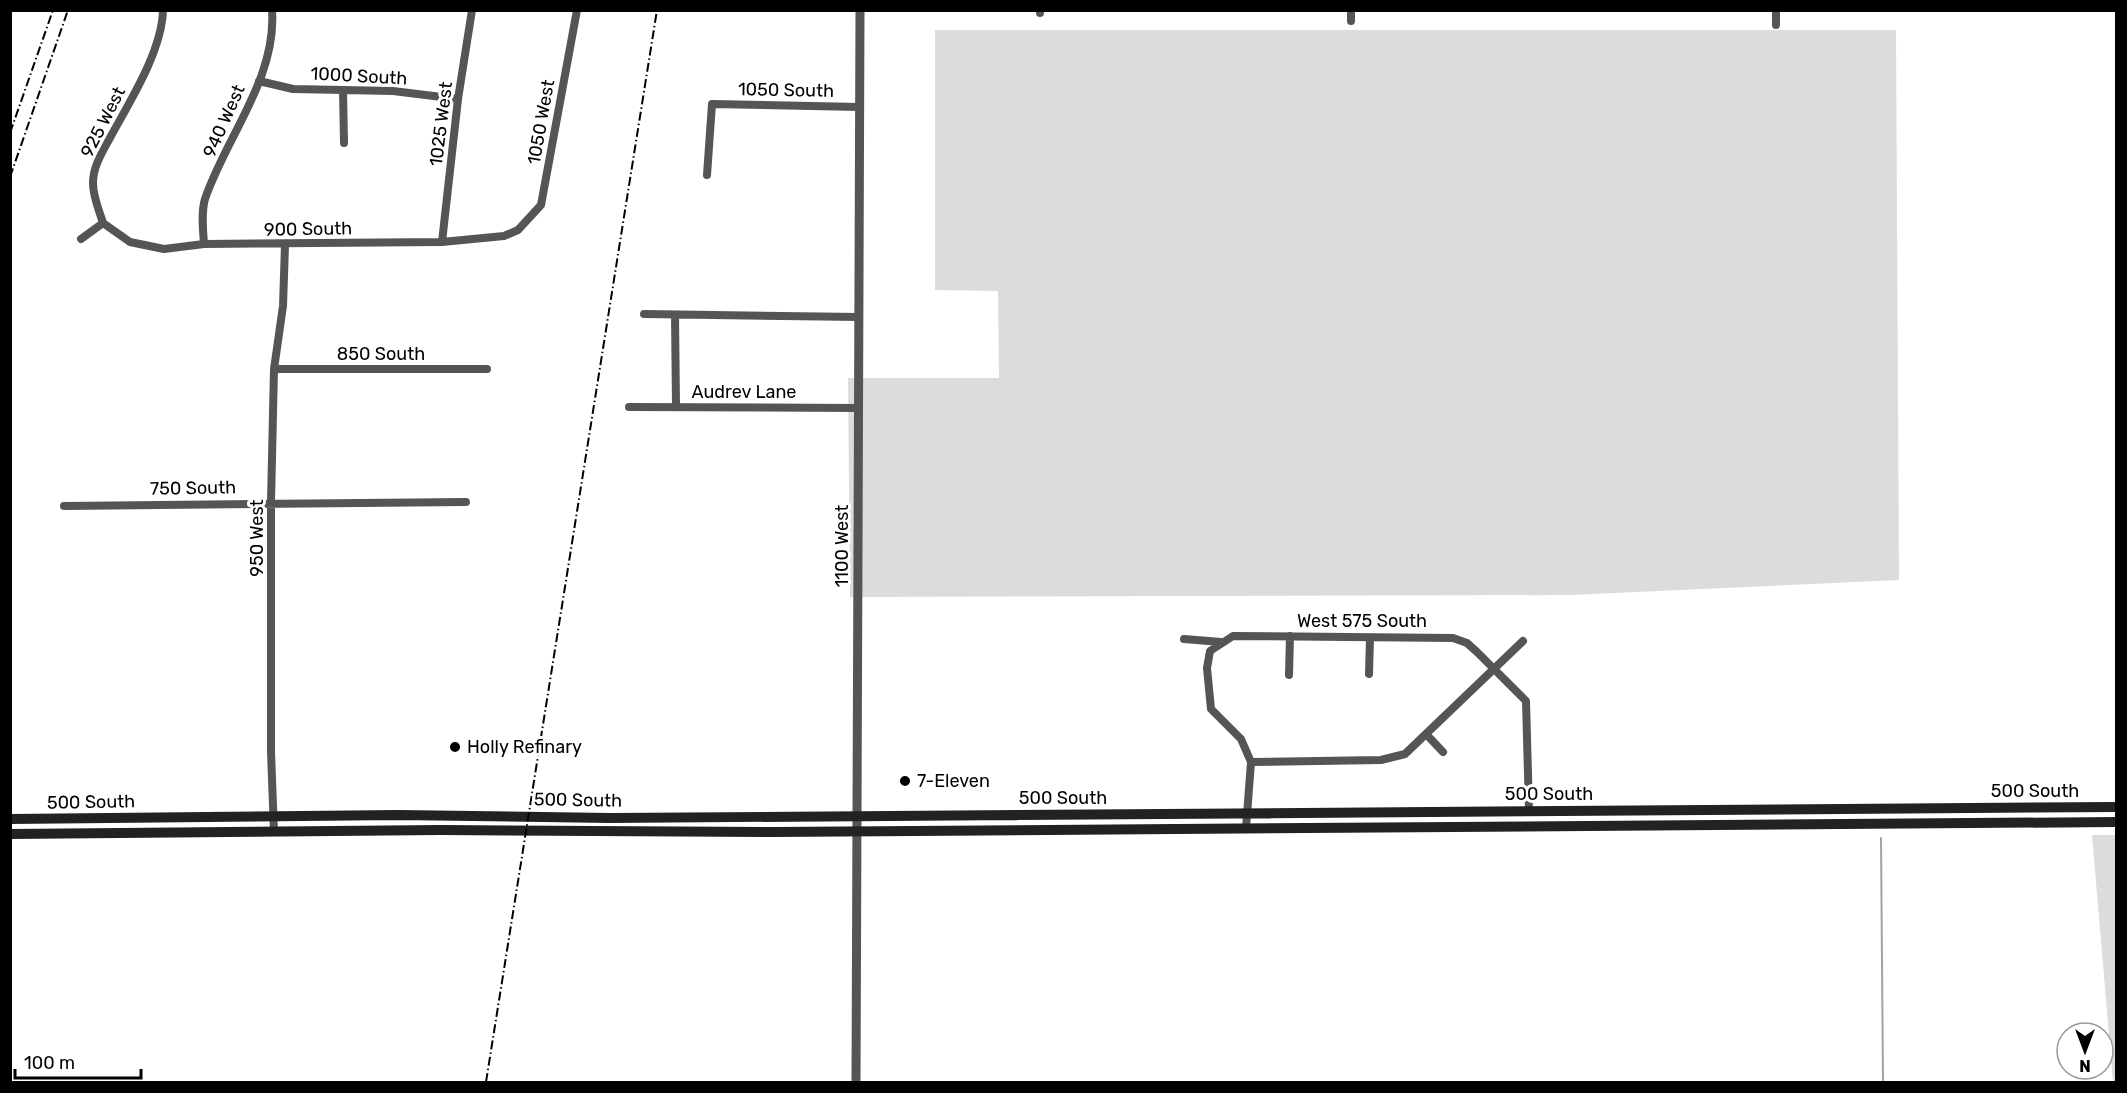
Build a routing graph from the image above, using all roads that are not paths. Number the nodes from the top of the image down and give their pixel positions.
1 (163, 10) edge
2 (272, 10) edge
3 (472, 10) edge
4 (577, 10) edge
5 (860, 10) edge
6 (1351, 10) edge
7 (1776, 10) edge
8 (1351, 21) dead end
9 (1776, 25) dead end
10 (258, 81) junction
11 (343, 90) junction
12 (458, 99) junction
13 (860, 107) junction
14 (344, 143) dead end
15 (707, 175) dead end
16 (104, 223) junction
17 (518, 230) joint
18 (81, 239) dead end
19 (442, 242) junction
20 (204, 244) junction
21 (285, 245) junction
22 (644, 314) dead end
23 (675, 315) junction
24 (859, 317) junction
25 (274, 369) junction
26 (487, 369) dead end
27 (629, 407) dead end
28 (676, 407) junction
29 (859, 408) junction
30 (272, 502) junction
31 (466, 502) dead end
32 (64, 506) dead end
33 (1290, 636) junction
34 (1370, 638) junction
35 (1185, 639) dead end
36 (1523, 640) dead end
37 (1221, 642) junction
38 (1493, 668) junction
39 (1369, 674) dead end
40 (1289, 675) dead end
41 (1426, 734) junction
42 (1443, 752) dead end
43 (1251, 762) junction
44 (2116, 807) edge
45 (1529, 811) junction
46 (1246, 814) junction
47 (857, 816) junction
48 (273, 817) junction
49 (10, 819) edge
50 (2116, 822) edge
51 (1246, 828) junction
52 (856, 831) junction
53 (274, 832) junction
54 (10, 834) edge
55 (856, 1083) edge

1 - 16 street, 925 West
2 - 10 street, 940 West
3 - 12 street, 1025 West
4 - 17 street, 1050 West
5 - 13 street, 1100 West
6 - 8 street
7 - 9 street
10 - 11 street, 1000 South
10 - 20 street, 940 West
11 - 12 street, 1000 South
11 - 14 street
12 - 19 street, 1025 West
13 - 15 street, 1050 South
13 - 24 street, 1100 West
16 - 18 street
16 - 20 street, 900 South
17 - 19 street, 900 South
19 - 21 street, 900 South
20 - 21 street, 900 South
21 - 25 street, 950 West
22 - 23 street
23 - 24 street
23 - 28 street
24 - 29 street, 1100 West
25 - 26 street, 850 South
25 - 30 street, 950 West
27 - 28 street, Audrev Lane
28 - 29 street, Audrev Lane
29 - 47 street, 1100 West
30 - 31 street, 750 South
30 - 32 street, 750 South
30 - 48 street, 950 West
33 - 34 street, West 575 South
33 - 37 street, West 575 South
33 - 40 street
34 - 38 street, West 575 South
34 - 39 street
35 - 37 street, West 575 South
36 - 38 street
37 - 43 street
38 - 41 street
38 - 45 street, West 575 South
41 - 42 street
41 - 43 street
43 - 46 street
44 - 45 main road, 500 South
45 - 46 main road, 500 South
46 - 47 main road, 500 South
46 - 51 street
47 - 48 main road, 500 South
47 - 52 street, 1100 West
48 - 49 main road, 500 South
48 - 53 street, 950 West
50 - 51 main road, 500 South
51 - 52 main road, 500 South
52 - 53 main road, 500 South
52 - 55 street, 1100 West
53 - 54 main road, 500 South

